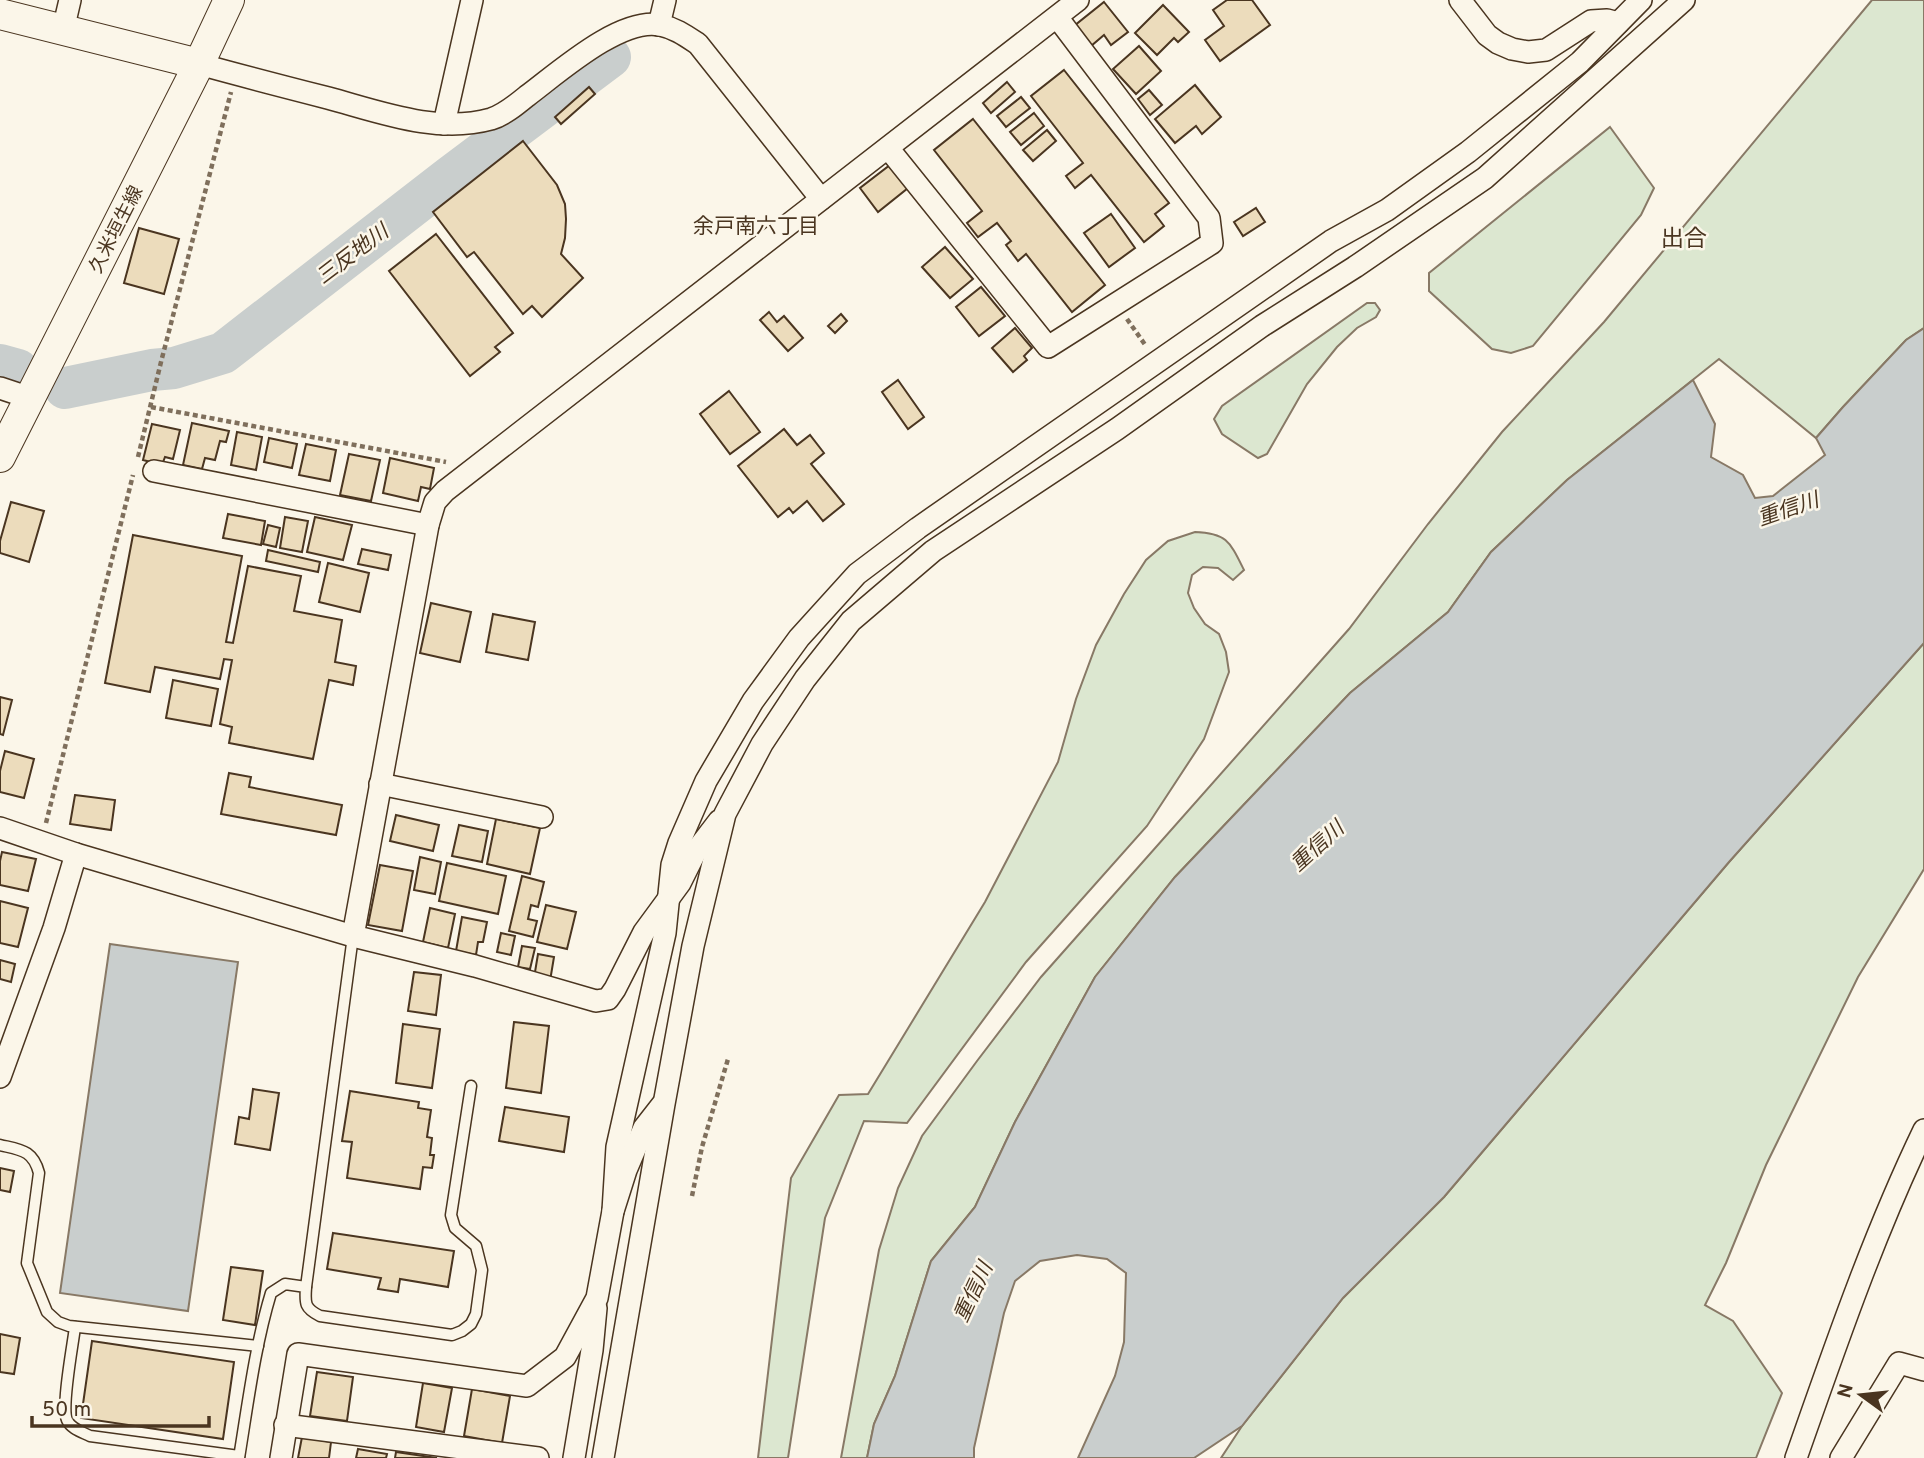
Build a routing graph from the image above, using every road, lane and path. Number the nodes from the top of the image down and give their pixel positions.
1 (71, 0) edge
2 (229, 0) edge
3 (472, 0) edge
4 (665, 0) edge
5 (1460, 0) edge
6 (1641, 0) edge
7 (1684, 0) edge
8 (1067, 6) edge
9 (0, 14) edge
10 (1618, 23) junction
11 (659, 24) junction
12 (63, 30) junction
13 (199, 64) junction
14 (236, 75) junction
15 (444, 124) junction
16 (888, 148) junction
17 (821, 199) junction
18 (0, 388) edge
19 (30, 398) junction
20 (151, 407) junction
21 (0, 457) edge
22 (154, 471) dead end
23 (465, 476) junction
24 (428, 525) junction
25 (380, 784) junction
26 (725, 814) junction
27 (542, 817) dead end
28 (0, 828) edge
29 (41, 842) junction
30 (76, 854) junction
31 (668, 901) junction
32 (353, 936) junction
33 (728, 1059) dead end
34 (0, 1077) edge
35 (471, 1086) dead end
36 (664, 1104) junction
37 (1924, 1130) edge
38 (0, 1145) edge
39 (692, 1196) dead end
40 (612, 1211) junction
41 (306, 1287) junction
42 (597, 1298) junction
43 (75, 1326) junction
44 (258, 1346) junction
45 (1924, 1370) edge
46 (285, 1424) junction
47 (239, 1457) edge
48 (281, 1458) edge
49 (538, 1458) edge
50 (574, 1458) edge
51 (603, 1458) edge
52 (1796, 1458) edge
53 (1841, 1458) edge

1 - 12 street
2 - 13 main road, 久米垣生線
3 - 15 street
4 - 11 street
5 - 10 street
6 - 10 street
7 - 26 street
8 - 16 street
8 - 16 street
9 - 12 main road
10 - 31 street
11 - 15 street
11 - 17 street
12 - 13 main road
13 - 14 street
13 - 19 main road, 久米垣生線
14 - 15 street
14 - 20 path
16 - 17 street
17 - 23 street
18 - 19 street
19 - 21 main road, 久米垣生線
20 - 23 path
20 - 29 path
22 - 24 street
23 - 24 street
24 - 25 street
25 - 27 street
25 - 32 street
26 - 31 street
26 - 36 street
28 - 29 street
29 - 30 street
30 - 32 street
30 - 34 street
31 - 32 street
31 - 40 street
32 - 41 lane
33 - 39 path
35 - 41 lane
36 - 40 street
36 - 51 street
37 - 52 street
38 - 43 lane
40 - 42 street
41 - 44 lane
42 - 46 street
42 - 50 street
43 - 44 lane
43 - 47 lane
44 - 47 lane
45 - 53 street
46 - 48 street
46 - 49 street

